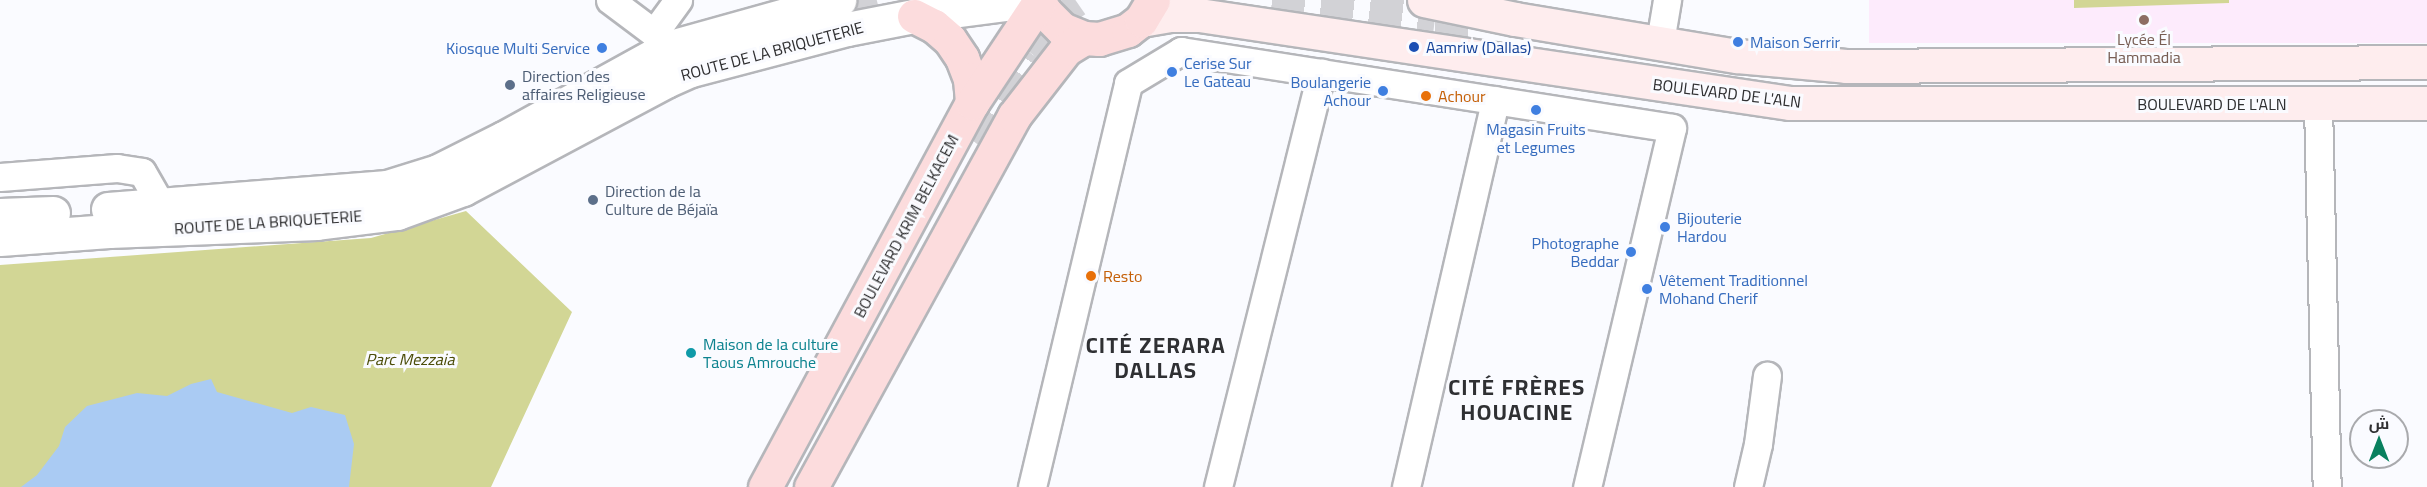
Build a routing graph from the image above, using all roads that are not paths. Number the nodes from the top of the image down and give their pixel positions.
1 (610, 0) edge
2 (678, 0) edge
3 (839, 0) tunnel mouth
4 (1424, 0) edge
5 (1666, 0) edge
6 (1038, 1) edge
7 (1147, 10) edge
8 (914, 16) junction
9 (1084, 38) junction
10 (660, 41) junction
11 (1660, 42) junction
12 (2427, 62) edge
13 (1321, 73) junction
14 (1683, 88) junction
15 (1496, 100) junction
16 (972, 103) junction
17 (2427, 103) edge
18 (2318, 104) junction
19 (1672, 128) junction
20 (0, 177) edge
21 (161, 206) junction
22 (0, 215) edge
23 (0, 239) edge
24 (1767, 376) dead end
25 (765, 487) edge
26 (811, 487) edge
27 (1032, 487) edge
28 (1218, 487) edge
29 (1406, 487) edge
30 (1587, 487) edge
31 (1748, 487) edge
32 (2327, 487) edge

1 - 10 street
2 - 10 street
3 - 10 street, ROUTE DE LA BRIQUETERIE
4 - 11 main road
5 - 11 street
6 - 8 street, ROUTE DE LA BRIQUETERIE
6 - 9 main road
6 - 16 main road, BOULEVARD KRIM BELKACEM
7 - 9 main road
7 - 14 main road, BOULEVARD DE L'ALN
8 - 16 main road
8 - 23 street, ROUTE DE LA BRIQUETERIE
9 - 26 main road
10 - 21 street, ROUTE DE LA BRIQUETERIE
11 - 12 main road
13 - 15 street
13 - 27 street
13 - 28 street
14 - 18 main road, BOULEVARD DE L'ALN
14 - 19 street
15 - 19 street
15 - 29 street
16 - 25 main road, BOULEVARD KRIM BELKACEM
17 - 18 main road, BOULEVARD DE L'ALN
18 - 32 street
19 - 30 street
20 - 21 street
21 - 22 street, ROUTE DE LA BRIQUETERIE
24 - 31 street

